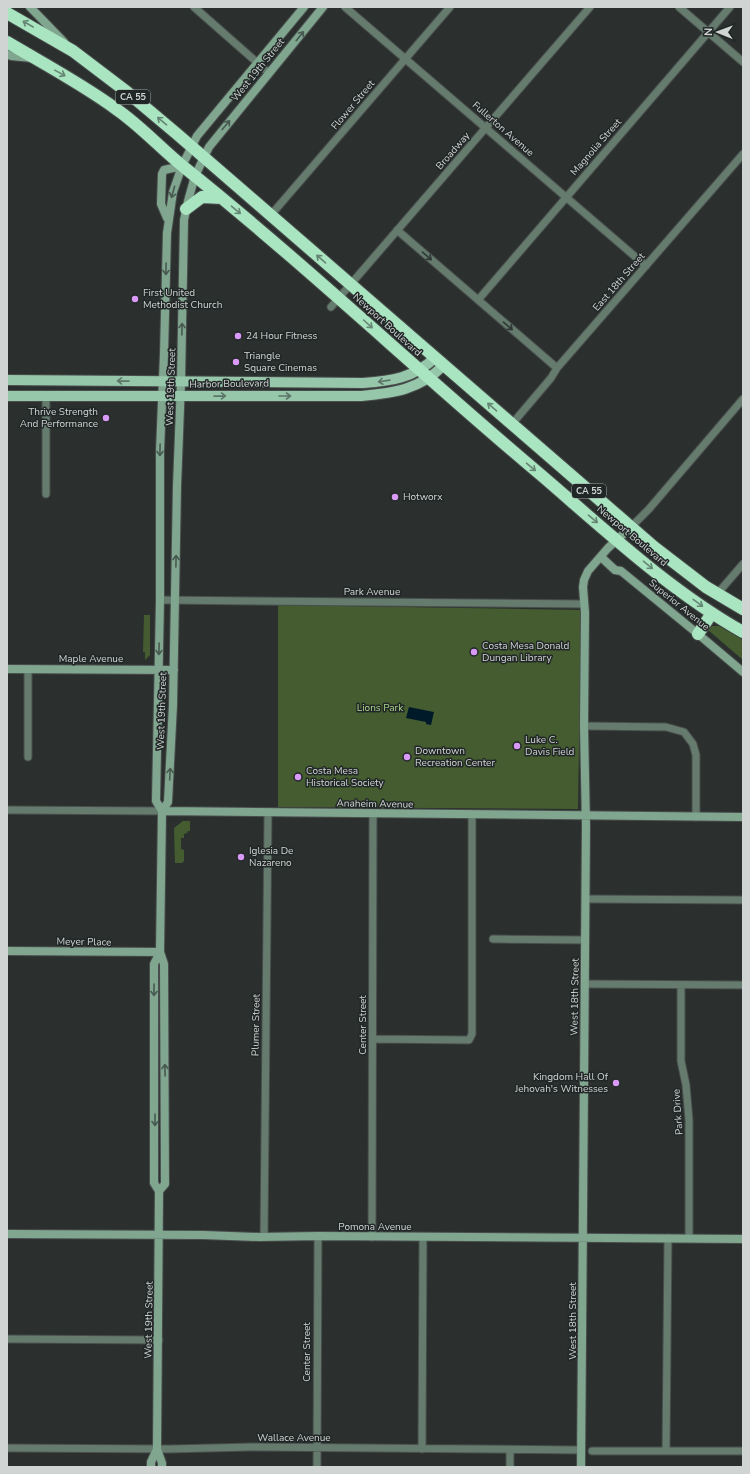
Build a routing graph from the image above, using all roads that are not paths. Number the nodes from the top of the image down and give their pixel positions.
1 (30, 7) edge
2 (194, 7) edge
3 (304, 7) edge
4 (322, 7) edge
5 (345, 7) edge
6 (450, 7) edge
7 (590, 7) edge
8 (679, 7) edge
9 (730, 7) edge
10 (7, 13) edge
11 (708, 32) junction
12 (7, 42) edge
13 (73, 51) junction
14 (7, 54) edge
15 (34, 58) junction
16 (406, 59) junction
17 (743, 62) edge
18 (258, 63) junction
19 (269, 73) junction
20 (487, 128) junction
21 (191, 146) junction
22 (743, 154) edge
23 (203, 157) junction
24 (182, 166) junction
25 (195, 176) junction
26 (566, 197) junction
27 (222, 198) junction
28 (186, 209) junction
29 (270, 216) junction
30 (168, 219) junction
31 (397, 230) junction
32 (646, 266) junction
33 (350, 285) junction
34 (339, 298) junction
35 (478, 300) junction
36 (331, 308) dead end
37 (439, 362) junction
38 (557, 368) junction
39 (420, 370) junction
40 (429, 379) junction
41 (7, 380) edge
42 (162, 382) junction
43 (182, 382) junction
44 (7, 396) edge
45 (46, 396) junction
46 (162, 397) junction
47 (181, 397) junction
48 (743, 400) edge
49 (512, 424) junction
50 (46, 494) dead end
51 (631, 528) junction
52 (617, 540) junction
53 (601, 557) junction
54 (743, 564) edge
55 (717, 594) junction
56 (160, 600) junction
57 (175, 600) junction
58 (584, 604) junction
59 (743, 609) edge
60 (712, 613) junction
61 (743, 632) edge
62 (698, 634) junction
63 (7, 669) edge
64 (28, 669) junction
65 (159, 670) junction
66 (174, 670) junction
67 (743, 672) edge
68 (584, 726) junction
69 (28, 757) dead end
70 (7, 810) edge
71 (162, 811) junction
72 (268, 813) junction
73 (373, 814) junction
74 (472, 815) junction
75 (586, 816) junction
76 (696, 817) junction
77 (743, 817) edge
78 (586, 899) junction
79 (743, 900) edge
80 (493, 939) dead end
81 (585, 940) junction
82 (7, 951) edge
83 (160, 952) junction
84 (585, 984) junction
85 (681, 985) junction
86 (743, 985) edge
87 (373, 1039) junction
88 (7, 1234) edge
89 (159, 1235) junction
90 (318, 1236) junction
91 (264, 1237) junction
92 (372, 1237) junction
93 (423, 1237) junction
94 (583, 1238) junction
95 (668, 1238) junction
96 (689, 1238) junction
97 (743, 1239) edge
98 (7, 1339) edge
99 (159, 1340) junction
100 (7, 1448) edge
101 (316, 1448) junction
102 (157, 1449) junction
103 (422, 1449) junction
104 (510, 1450) junction
105 (581, 1450) junction
106 (592, 1451) dead end
107 (666, 1451) junction
108 (743, 1451) edge
109 (151, 1467) edge
110 (162, 1467) edge
111 (316, 1467) edge
112 (510, 1467) edge
113 (581, 1467) edge

1 - 13 street, Newport Boulevard
2 - 18 street
3 - 18 street, West 19th Street
19 -> 4 street, West 19th Street
5 - 16 street, Fullerton Avenue
6 - 16 street, Flower Street
7 - 20 street, Broadway
8 - 11 street
9 - 11 street, Magnolia Street
13 -> 10 highway, CA 55
11 - 17 street
11 - 26 street, Magnolia Street
12 - 15 highway, CA 55
21 -> 13 highway, Newport Boulevard / CA 55
14 - 15 street, Newport Boulevard
15 -> 24 highway, Newport Boulevard / CA 55
16 - 20 street, Fullerton Avenue
16 - 29 street, Flower Street
18 - 19 street
18 - 21 street, West 19th Street
23 -> 19 street, West 19th Street
20 - 26 street, Fullerton Avenue
20 - 31 street, Broadway
21 - 23 highway, Newport Boulevard / CA 55
21 - 24 street, West 19th Street
22 - 32 street, East 18th Street
23 - 25 street, West 19th Street
23 - 29 highway, Newport Boulevard / CA 55
24 - 25 highway, Newport Boulevard / CA 55
24 -> 30 street, West 19th Street
24 - 30 street
25 - 27 highway, Newport Boulevard / CA 55
25 - 28 street, West 19th Street
26 - 32 street, Fullerton Avenue
26 - 35 street, Magnolia Street
27 - 28 highway
27 -> 34 highway, Newport Boulevard / CA 55
43 -> 28 street, West 19th Street
33 -> 29 highway, Newport Boulevard / CA 55
30 -> 42 street, West 19th Street
31 - 33 street, Broadway
31 -> 35 street
32 - 38 street, East 18th Street
33 - 34 street, Broadway
33 - 37 highway, Newport Boulevard / CA 55
34 - 36 street, Broadway
34 -> 39 highway, Newport Boulevard / CA 55
35 -> 38 street
37 - 39 main road, Harbor Boulevard
37 - 40 main road, Harbor Boulevard
49 -> 37 highway, Newport Boulevard / CA 55
38 - 49 street, East 18th Street
39 - 40 highway, Newport Boulevard / CA 55
39 -> 43 main road, Harbor Boulevard
47 -> 40 main road, Harbor Boulevard
40 -> 52 highway, Newport Boulevard / CA 55
42 -> 41 main road, Harbor Boulevard
42 - 43 main road, Harbor Boulevard
42 - 46 street, West 19th Street
43 - 47 street, West 19th Street
44 - 45 main road, Harbor Boulevard
45 - 46 main road, Harbor Boulevard
45 - 50 street
46 - 47 main road, Harbor Boulevard
46 -> 56 street, West 19th Street
57 -> 47 street, West 19th Street
48 - 51 street
49 - 51 highway, Newport Boulevard / CA 55
51 - 52 street, West 18th Street
51 - 55 highway, Newport Boulevard / CA 55
52 - 53 street, West 18th Street
52 -> 60 highway, Newport Boulevard / CA 55
53 - 58 street, West 18th Street
53 - 62 street, Superior Avenue
54 - 55 street
55 - 59 highway, Newport Boulevard / CA 55
56 - 57 street, Park Avenue
56 -> 65 street, West 19th Street
57 - 58 street, Park Avenue
57 - 66 street, West 19th Street
58 - 68 street, West 18th Street
60 - 61 highway, Newport Boulevard / CA 55
60 - 62 highway
62 - 67 street, Superior Avenue
63 - 64 street, Maple Avenue
64 - 65 street, Maple Avenue
64 - 69 street
65 - 66 street, Maple Avenue
65 - 71 street, West 19th Street
71 -> 66 street, West 19th Street
68 - 75 street, West 18th Street
68 - 76 street
70 - 71 street, Anaheim Avenue
71 - 72 street, Anaheim Avenue
71 - 83 street, West 19th Street
72 - 73 street, Anaheim Avenue
72 - 91 street, Plumer Street
73 - 74 street, Anaheim Avenue
73 - 87 street, Center Street
74 - 75 street, Anaheim Avenue
74 - 87 street
75 - 76 street, Anaheim Avenue
75 - 78 street, West 18th Street
76 - 77 street, Anaheim Avenue
78 - 79 street
78 - 81 street, West 18th Street
80 - 81 street
81 - 84 street, West 18th Street
82 - 83 street, Meyer Place
83 - 89 street, West 19th Street
84 - 85 street
84 - 94 street, West 18th Street
85 - 86 street
85 - 96 street, Park Drive
87 - 92 street, Center Street
88 - 89 street, Pomona Avenue
89 - 91 street, Pomona Avenue
89 - 99 street, West 19th Street
90 - 91 street, Pomona Avenue
90 - 92 street, Pomona Avenue
90 - 101 street, Center Street
92 - 93 street, Pomona Avenue
93 - 94 street, Pomona Avenue
93 - 103 street
94 - 95 street, Pomona Avenue
94 - 105 street, West 18th Street
95 - 96 street, Pomona Avenue
95 - 107 street
96 - 97 street, Pomona Avenue
98 - 99 street
99 - 102 street, West 19th Street
100 - 102 street, Wallace Avenue
101 - 102 street, Wallace Avenue
101 - 103 street, Wallace Avenue
101 - 111 street, Center Street
102 - 109 street, West 19th Street
102 - 110 street, West 19th Street
103 - 104 street, Wallace Avenue
104 - 105 street, Wallace Avenue
104 - 112 street
105 - 113 street, West 18th Street
106 - 107 street
107 - 108 street

